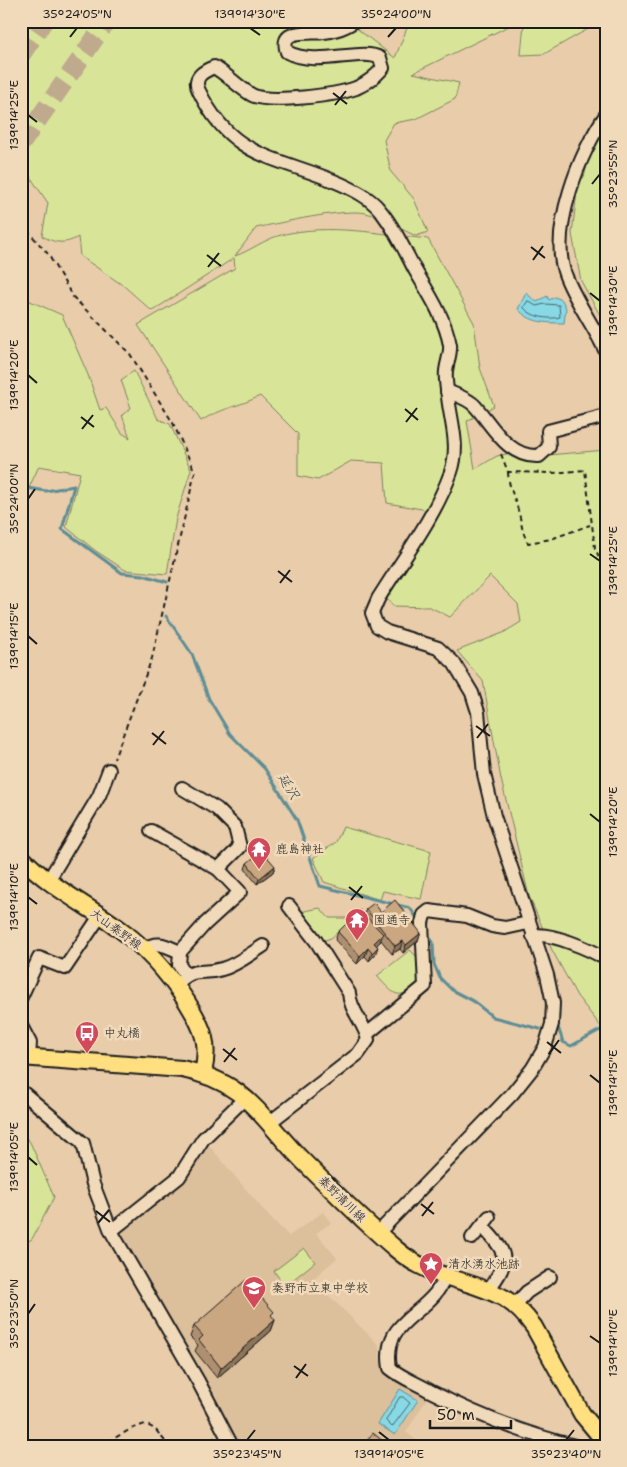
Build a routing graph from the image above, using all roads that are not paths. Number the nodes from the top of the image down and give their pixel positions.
1 (354, 21) edge
2 (606, 115) edge
3 (606, 352) edge
4 (447, 391) junction
5 (606, 416) edge
6 (109, 770) road end
7 (182, 788) dead end
8 (150, 832) dead end
9 (21, 858) edge
10 (218, 869) junction
11 (48, 881) junction
12 (289, 906) dead end
13 (100, 916) junction
14 (528, 922) junction
15 (533, 936) junction
16 (264, 946) dead end
17 (144, 949) junction
18 (180, 952) junction
19 (606, 959) edge
20 (181, 980) junction
21 (21, 997) edge
22 (21, 1026) edge
23 (367, 1034) junction
24 (25, 1057) edge
25 (203, 1073) junction
26 (21, 1091) edge
27 (246, 1097) junction
28 (269, 1123) junction
29 (111, 1231) junction
30 (378, 1233) junction
31 (472, 1238) dead end
32 (550, 1277) dead end
33 (446, 1278) junction
34 (488, 1290) junction
35 (514, 1306) junction
36 (606, 1443) edge
37 (232, 1446) edge
38 (575, 1446) edge

1 - 4 street
2 - 3 street
4 - 5 street
4 - 14 street
6 - 11 street
7 - 10 street
8 - 10 street
9 - 11 main road, 大山秦野線
10 - 18 street
11 - 13 main road, 大山秦野線
12 - 23 street
13 - 17 main road, 大山秦野線
13 - 21 street
14 - 15 street
14 - 23 street
15 - 19 street
15 - 30 street
16 - 20 street
17 - 18 street
17 - 20 main road, 大山秦野線
18 - 20 street
20 - 25 main road, 大山秦野線
22 - 24 street
23 - 28 street
24 - 25 main road, 秦野清川線
25 - 27 main road, 秦野清川線
26 - 29 street
27 - 28 main road, 秦野清川線
27 - 29 street
28 - 30 main road, 秦野清川線
29 - 37 street
30 - 33 main road, 秦野清川線
31 - 34 street
32 - 35 street
33 - 34 main road, 秦野清川線
33 - 38 street
34 - 35 main road, 秦野清川線
35 - 36 main road, 秦野清川線

